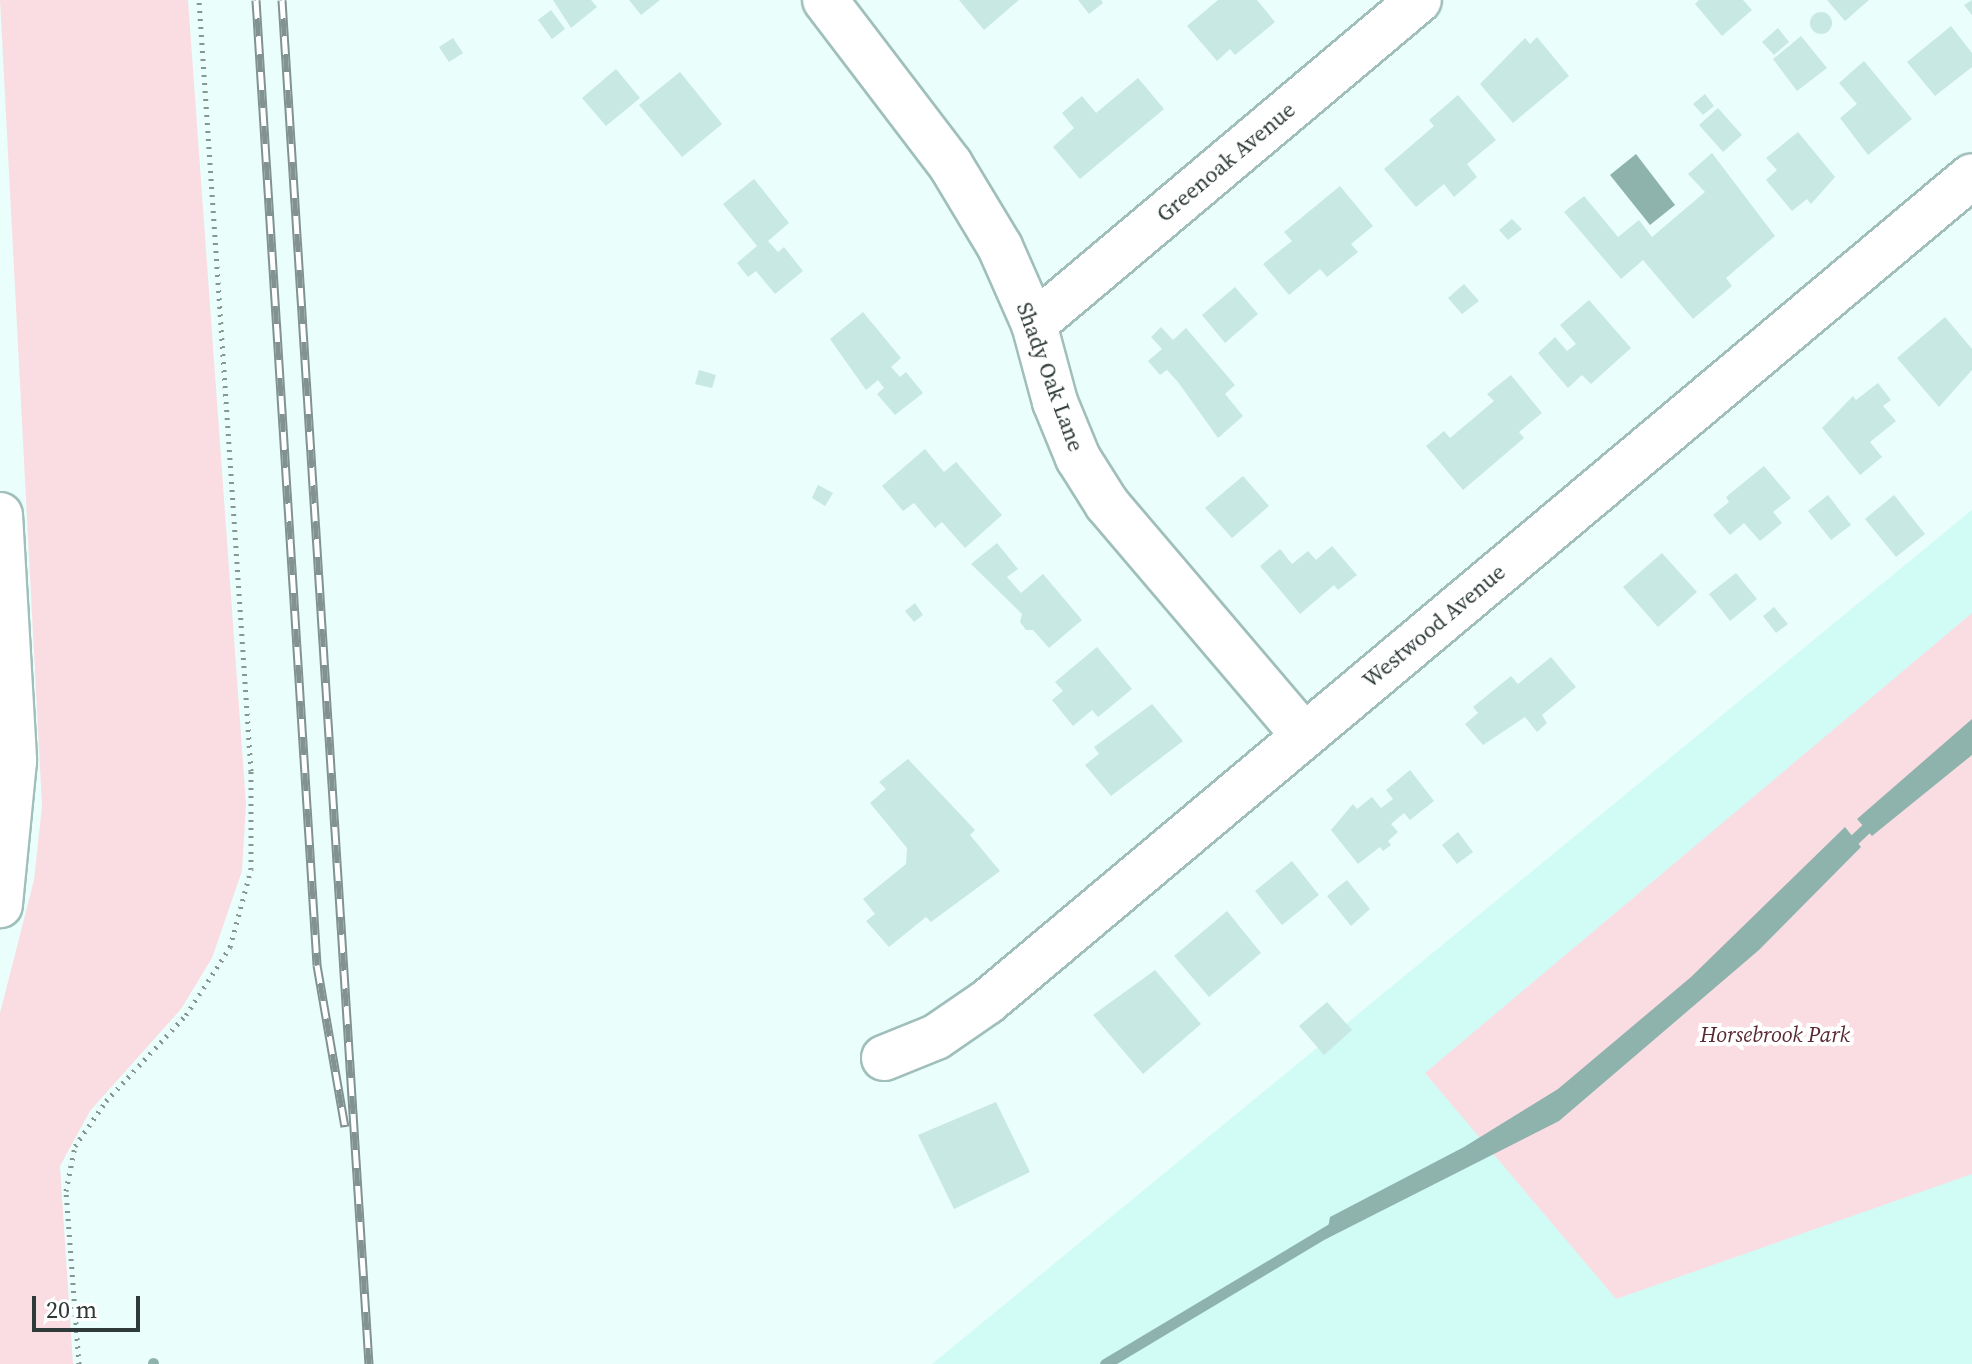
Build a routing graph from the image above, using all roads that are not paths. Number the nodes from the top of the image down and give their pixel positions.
1 (825, 0) edge
2 (1419, 0) edge
3 (1972, 176) edge
4 (1034, 324) junction
5 (0, 515) edge
6 (1303, 734) junction
7 (0, 905) edge
8 (884, 1058) dead end

1 - 4 street, Shady Oak Lane
2 - 4 street, Greenoak Avenue
3 - 6 street, Westwood Avenue
4 - 6 street, Shady Oak Lane
5 - 7 street
6 - 8 street, Westwood Avenue

